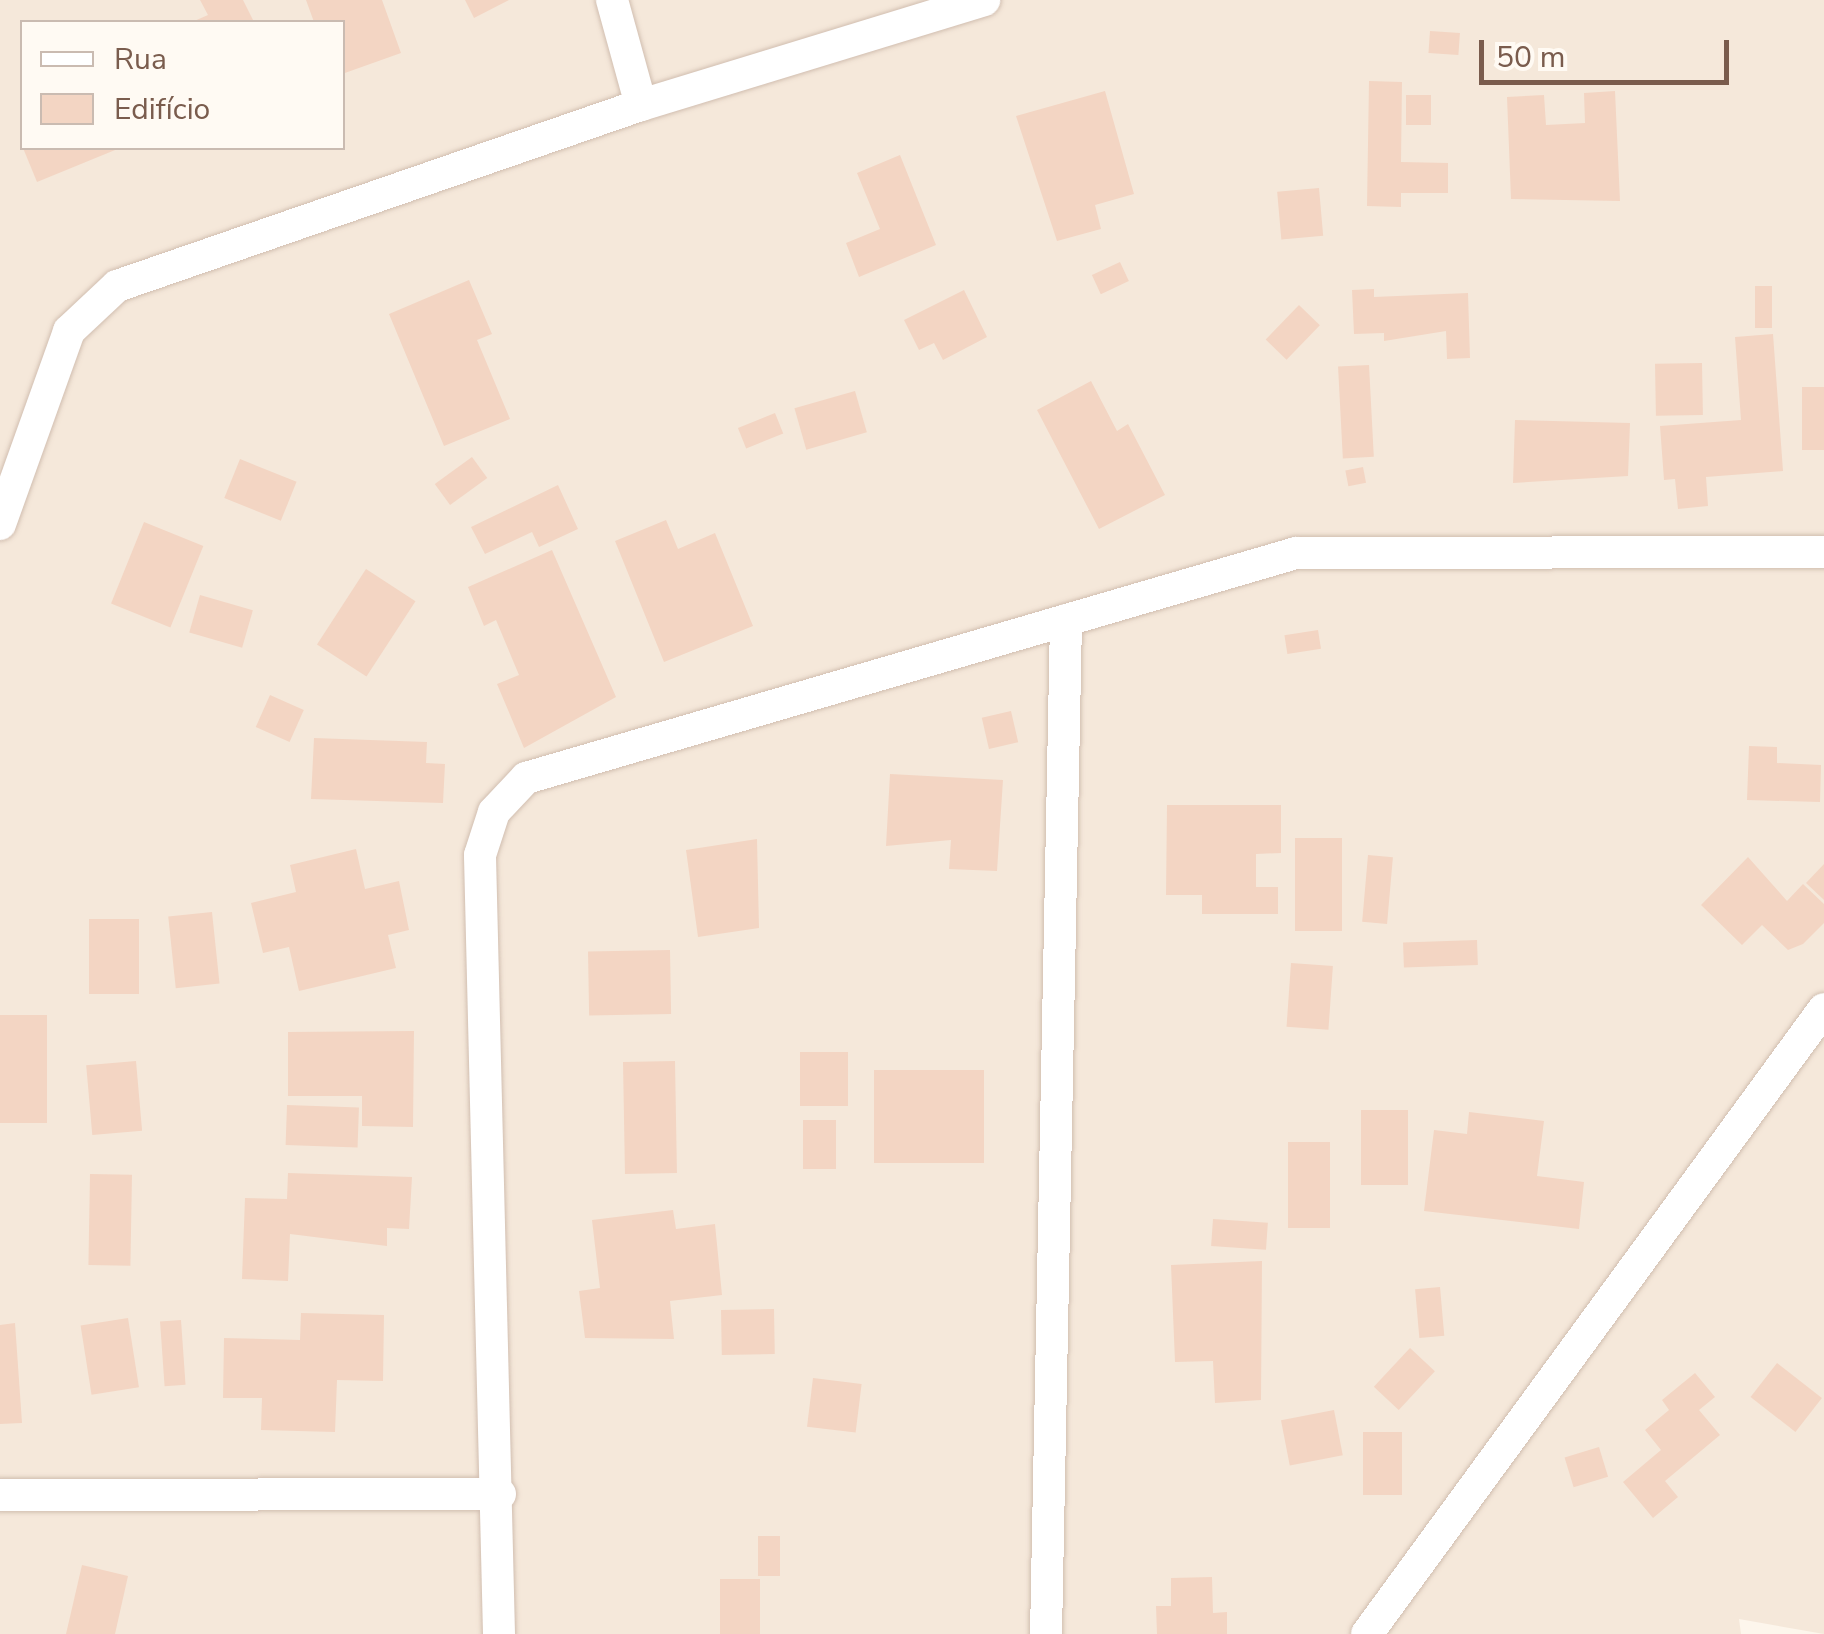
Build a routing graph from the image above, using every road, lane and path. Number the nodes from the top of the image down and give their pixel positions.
1 (612, 0) edge
2 (984, 0) edge
3 (642, 105) junction
4 (0, 524) edge
5 (1824, 552) edge
6 (1066, 620) junction
7 (1824, 1008) edge
8 (0, 1494) edge
9 (500, 1494) junction
10 (499, 1634) edge
11 (1046, 1634) edge
12 (1368, 1634) edge

1 - 3 street
2 - 3 street
3 - 4 street
5 - 6 street
6 - 9 street
6 - 11 street
7 - 12 street
8 - 9 street
9 - 10 street

